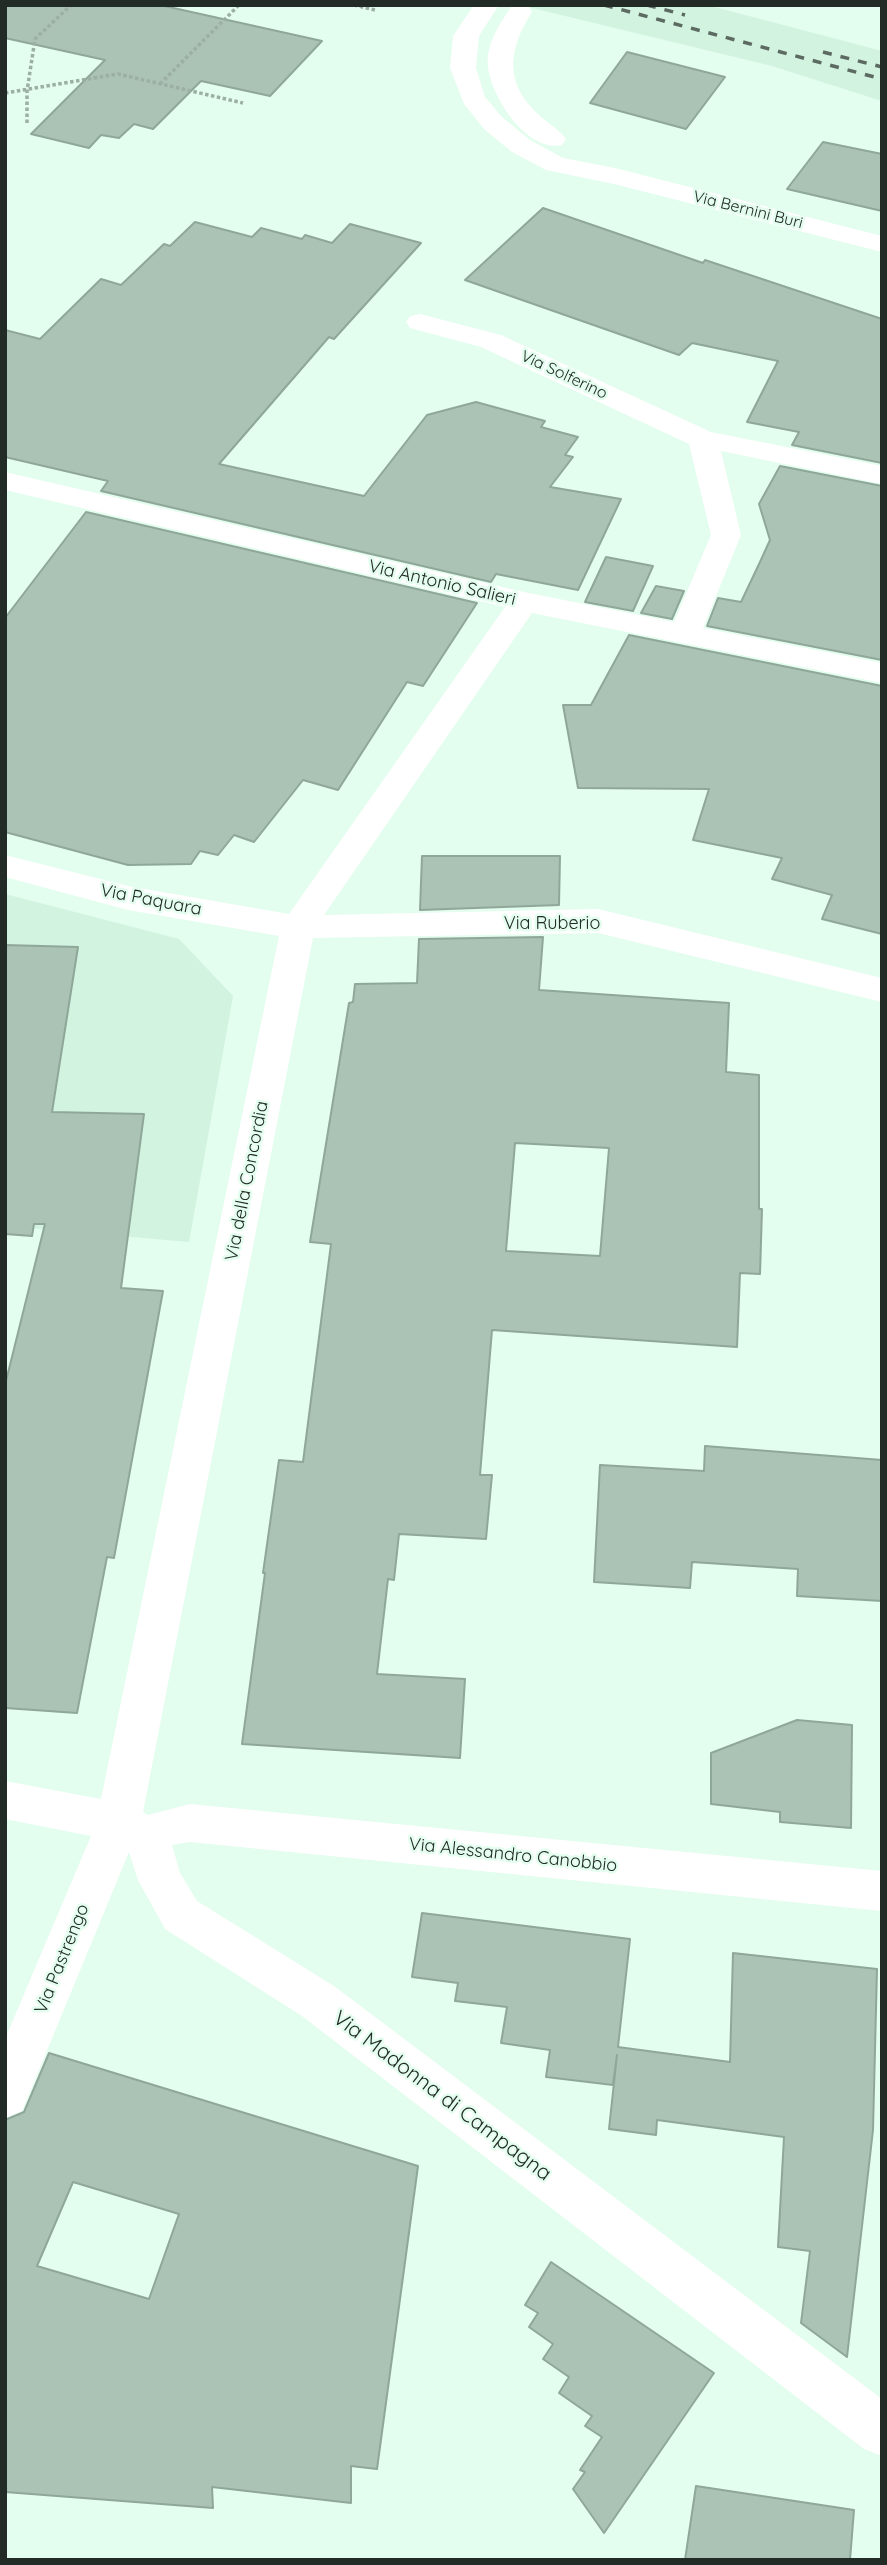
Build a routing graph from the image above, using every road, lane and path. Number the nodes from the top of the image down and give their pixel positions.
1 (71, 5) edge
2 (239, 5) edge
3 (355, 5) edge
4 (487, 5) edge
5 (375, 10) dead end
6 (520, 12) dead end
7 (160, 84) junction
8 (27, 91) junction
9 (5, 93) edge
10 (243, 103) dead end
11 (27, 123) dead end
12 (615, 176) junction
13 (882, 244) edge
14 (420, 322) dead end
15 (704, 439) junction
16 (882, 475) edge
17 (5, 481) edge
18 (524, 602) junction
19 (686, 632) junction
20 (882, 673) edge
21 (5, 866) edge
22 (298, 927) junction
23 (882, 990) edge
24 (5, 1800) edge
25 (133, 1829) junction
26 (882, 1891) edge
27 (5, 2096) edge
28 (882, 2431) edge

1 - 8 path
2 - 7 path
3 - 5 path
4 - 12 street, Via Bernini Buri
6 - 12 street, Via Bernini Buri
7 - 8 path
7 - 10 path
8 - 9 path
8 - 11 path
12 - 13 street, Via Bernini Buri
14 - 15 street, Via Solferino
15 - 16 street, Via Solferino
15 - 19 street
17 - 18 street, Via Antonio Salieri
18 - 19 street, Via Antonio Salieri
18 - 22 street, Via della Concordia
19 - 20 street, Via Antonio Salieri
21 - 22 street, Via Paquara
22 - 23 street, Via Ruberio
22 - 25 street, Via della Concordia
24 - 25 street
25 - 26 street, Via Alessandro Canobbio
25 - 27 street, Via Pastrengo
25 - 28 street, Via Madonna di Campagna

